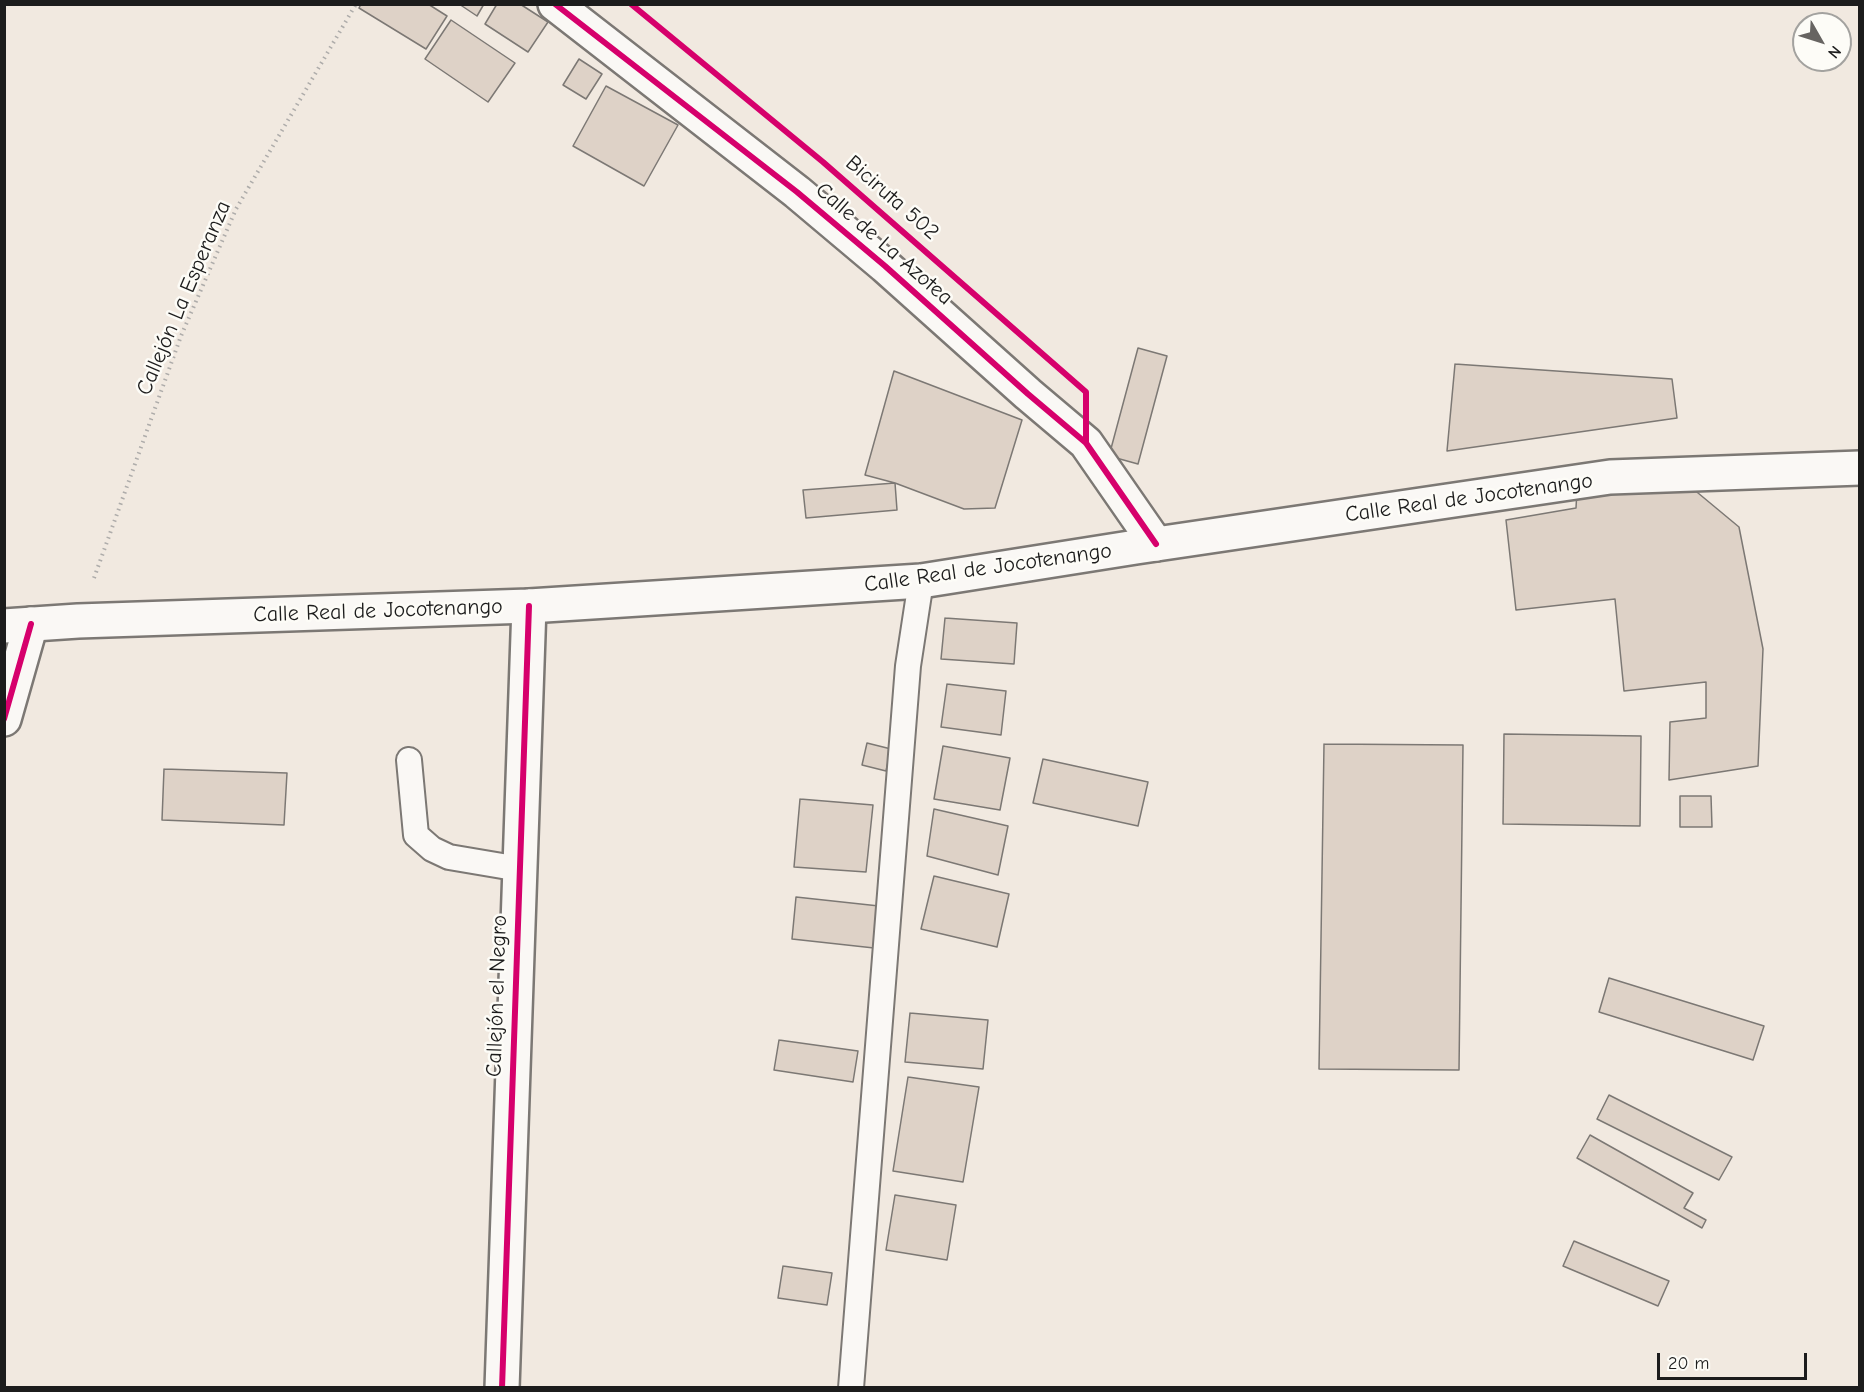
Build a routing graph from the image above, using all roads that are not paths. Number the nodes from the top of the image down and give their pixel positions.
1 (555, 4) edge
2 (1860, 468) edge
3 (1156, 544) junction
4 (921, 581) junction
5 (529, 606) junction
6 (18, 625) edge
7 (4, 719) edge
8 (409, 760) dead end
9 (520, 869) junction
10 (502, 1388) edge
11 (851, 1388) edge

1 - 3 main road, Calle de La Azotea
2 - 3 main road, Calle Real de Jocotenango
3 - 4 main road, Calle Real de Jocotenango
4 - 5 main road, Calle Real de Jocotenango
4 - 11 lane
5 - 6 main road, Calle Real de Jocotenango
5 - 9 main road, Callejón el Negro
6 - 7 main road
8 - 9 lane
9 - 10 main road, Callejón el Negro

